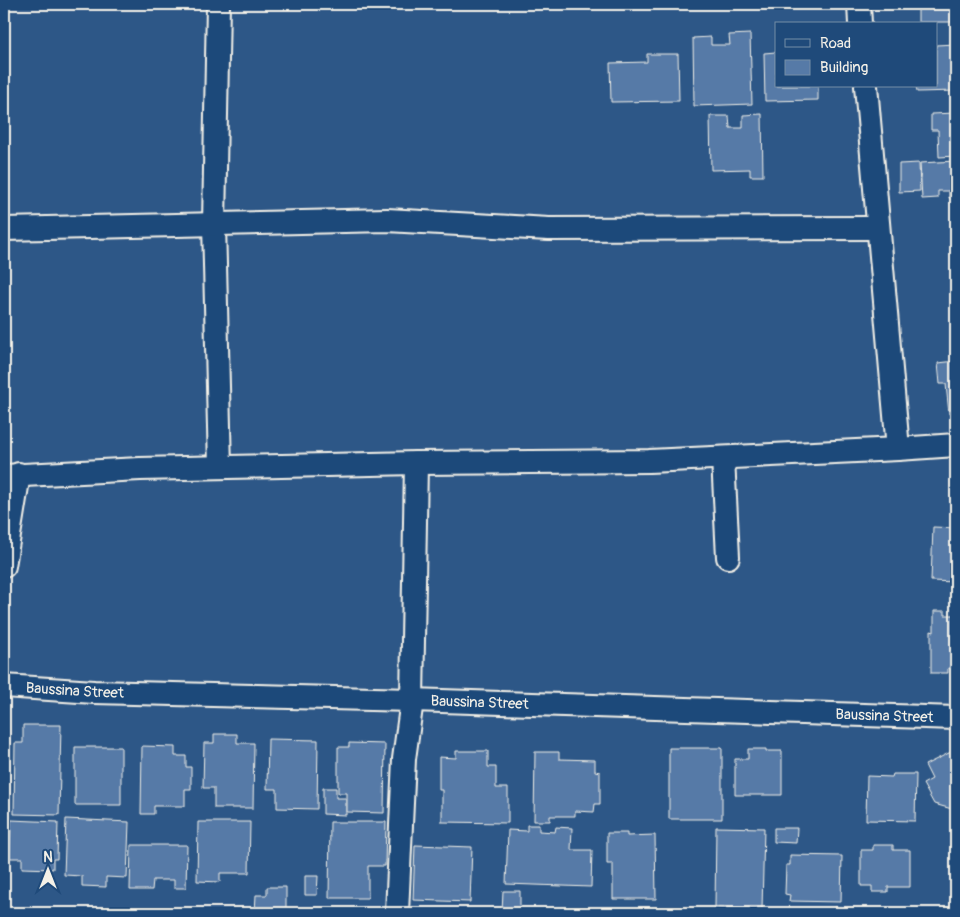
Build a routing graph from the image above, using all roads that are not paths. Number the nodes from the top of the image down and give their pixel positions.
1 (218, 4) edge
2 (859, 4) edge
3 (860, 22) edge
4 (866, 88) edge
5 (214, 224) junction
6 (878, 228) junction
7 (4, 229) edge
8 (956, 445) edge
9 (898, 449) junction
10 (723, 458) junction
11 (416, 463) junction
12 (220, 467) junction
13 (11, 475) edge
14 (728, 557) dead end
15 (4, 566) edge
16 (4, 686) edge
17 (412, 700) junction
18 (956, 718) edge
19 (397, 913) edge

1 - 5 street
2 - 3 street
4 - 6 street
5 - 6 street
5 - 7 street
5 - 12 street
6 - 9 street
8 - 9 street
9 - 10 street
10 - 11 street
10 - 14 street
11 - 12 street
11 - 17 street
12 - 13 street
13 - 15 street
16 - 17 street, Baussina Street
17 - 18 street, Baussina Street
17 - 19 street

